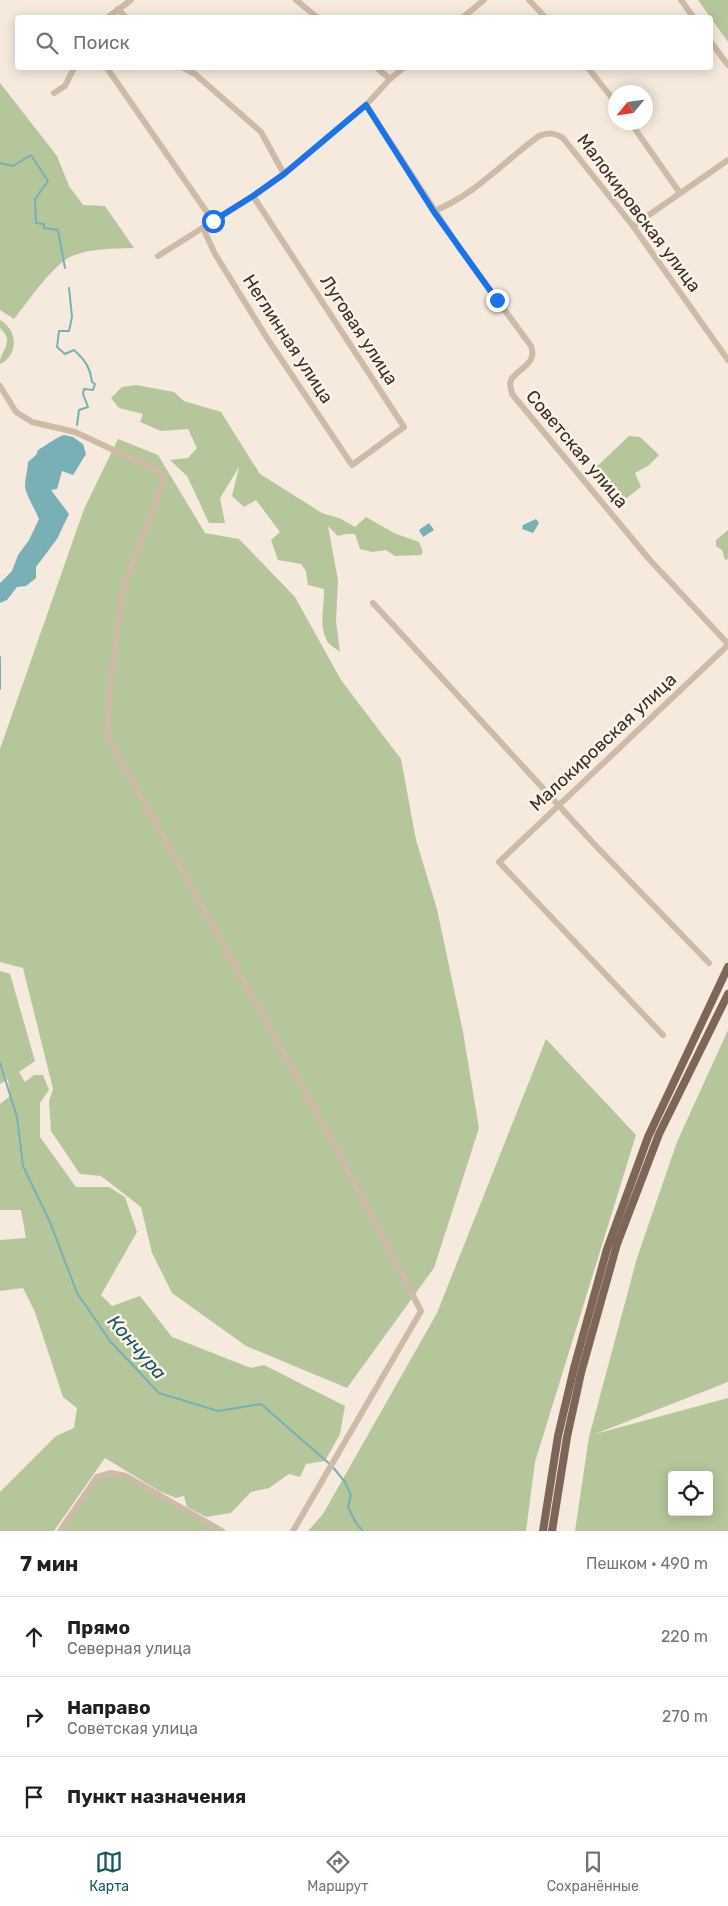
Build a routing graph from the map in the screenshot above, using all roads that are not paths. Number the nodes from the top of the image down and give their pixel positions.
1 (131, 0) edge
2 (296, 0) edge
3 (484, 0) edge
4 (529, 0) edge
5 (681, 0) edge
6 (118, 8) junction
7 (110, 15) edge
8 (124, 15) edge
9 (314, 15) edge
10 (466, 15) edge
11 (543, 15) edge
12 (692, 15) edge
13 (713, 45) edge
14 (728, 65) edge
15 (73, 70) edge
16 (108, 70) edge
17 (188, 70) edge
18 (379, 70) edge
19 (400, 70) edge
20 (590, 70) edge
21 (390, 79) junction
22 (54, 93) dead end
23 (608, 94) edge
24 (366, 105) junction
25 (636, 130) edge
26 (728, 160) edge
27 (284, 174) junction
28 (680, 194) junction
29 (253, 196) junction
30 (434, 212) junction
31 (213, 221) junction
32 (633, 226) junction
33 (203, 228) junction
34 (158, 256) dead end
35 (728, 360) edge
36 (0, 386) edge
37 (352, 464) joint
38 (373, 603) dead end
39 (727, 646) edge
40 (559, 804) junction
41 (709, 963) dead end
42 (728, 967) edge
43 (728, 994) edge
44 (663, 1035) dead end
45 (60, 1531) edge
46 (222, 1531) edge
47 (293, 1531) edge
48 (543, 1531) edge
49 (552, 1531) edge

1 - 6 street
2 - 9 street
3 - 10 street
4 - 11 street
5 - 12 street
6 - 7 street
6 - 8 street
13 - 14 street
15 - 22 street
16 - 31 street
17 - 27 street
18 - 21 street
19 - 21 street
20 - 23 street
21 - 24 street
24 - 27 street
24 - 30 street, Советская улица
25 - 28 street
26 - 28 street
27 - 29 street
28 - 32 street
29 - 31 street
29 - 37 street, Луговая улица
30 - 32 street, Малокировская улица
30 - 39 street, Советская улица
31 - 33 street
32 - 35 street, Малокировская улица
33 - 34 street
33 - 37 street, Неглинная улица
36 - 47 street
38 - 40 street
39 - 40 street, Малокировская улица
40 - 41 street
40 - 44 street, Малокировская улица
42 - 48 main road
43 - 49 main road
45 - 46 street

